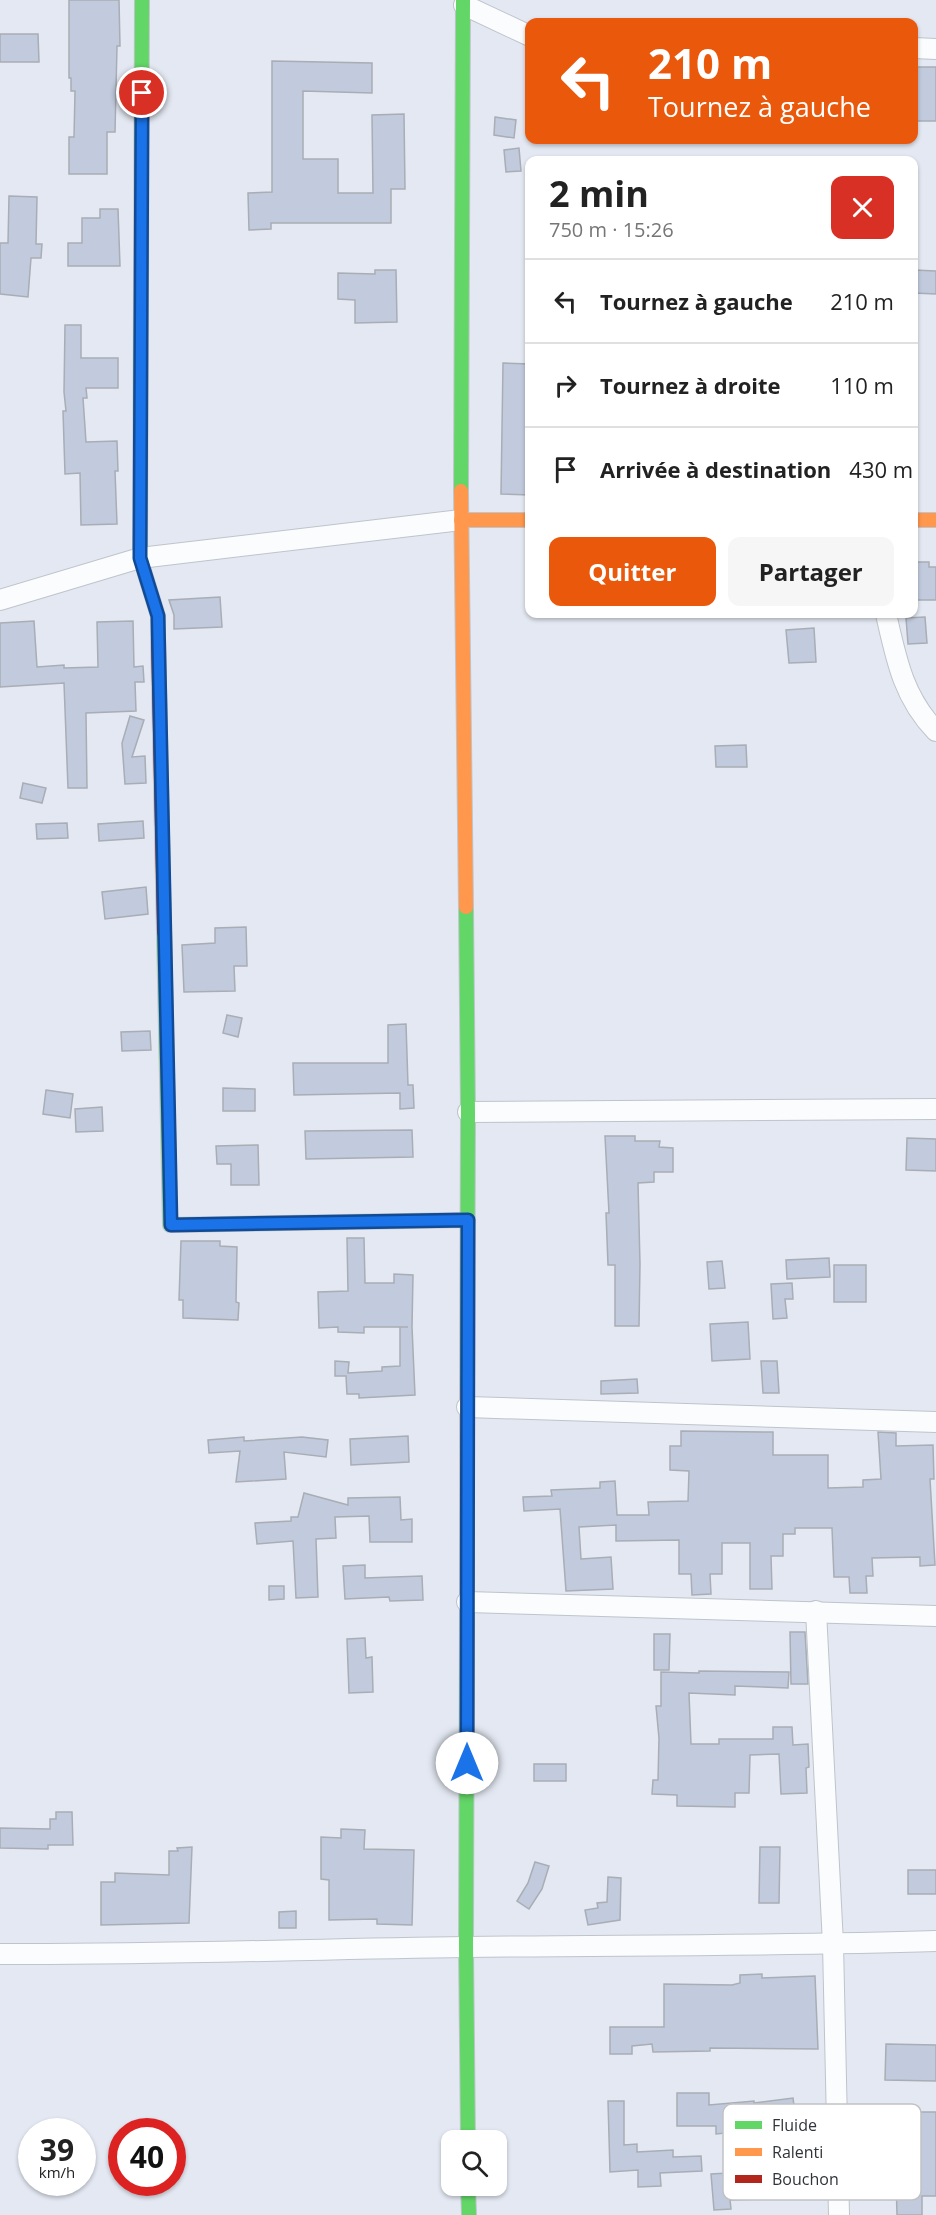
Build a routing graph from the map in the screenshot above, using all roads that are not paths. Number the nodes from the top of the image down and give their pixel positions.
1 (142, 0) edge
2 (464, 2) edge
3 (525, 33) edge
4 (918, 48) edge
5 (936, 49) edge
6 (461, 520) junction
7 (525, 520) edge
8 (918, 520) edge
9 (936, 520) edge
10 (140, 558) junction
11 (0, 600) edge
12 (887, 618) edge
13 (936, 731) edge
14 (936, 1109) edge
15 (468, 1113) junction
16 (468, 1220) junction
17 (467, 1407) junction
18 (936, 1422) edge
19 (467, 1602) junction
20 (816, 1611) junction
21 (936, 1616) edge
22 (936, 1941) edge
23 (833, 1944) junction
24 (466, 1947) junction
25 (0, 1954) edge
26 (837, 2104) edge
27 (468, 2130) edge
28 (468, 2196) edge
29 (839, 2200) edge
30 (469, 2215) edge
31 (839, 2215) edge

1 - 10 street
2 - 3 street
2 - 6 street
4 - 5 street
6 - 7 street
6 - 10 street
6 - 15 street
8 - 9 street
10 - 11 street
10 - 16 street
12 - 13 street
14 - 15 street
15 - 16 street
16 - 17 street
17 - 18 street
17 - 19 street
19 - 20 street
19 - 24 street
20 - 21 street
20 - 23 street
22 - 23 street
23 - 24 street
23 - 26 street
24 - 25 street
24 - 27 street
28 - 30 street
29 - 31 street

